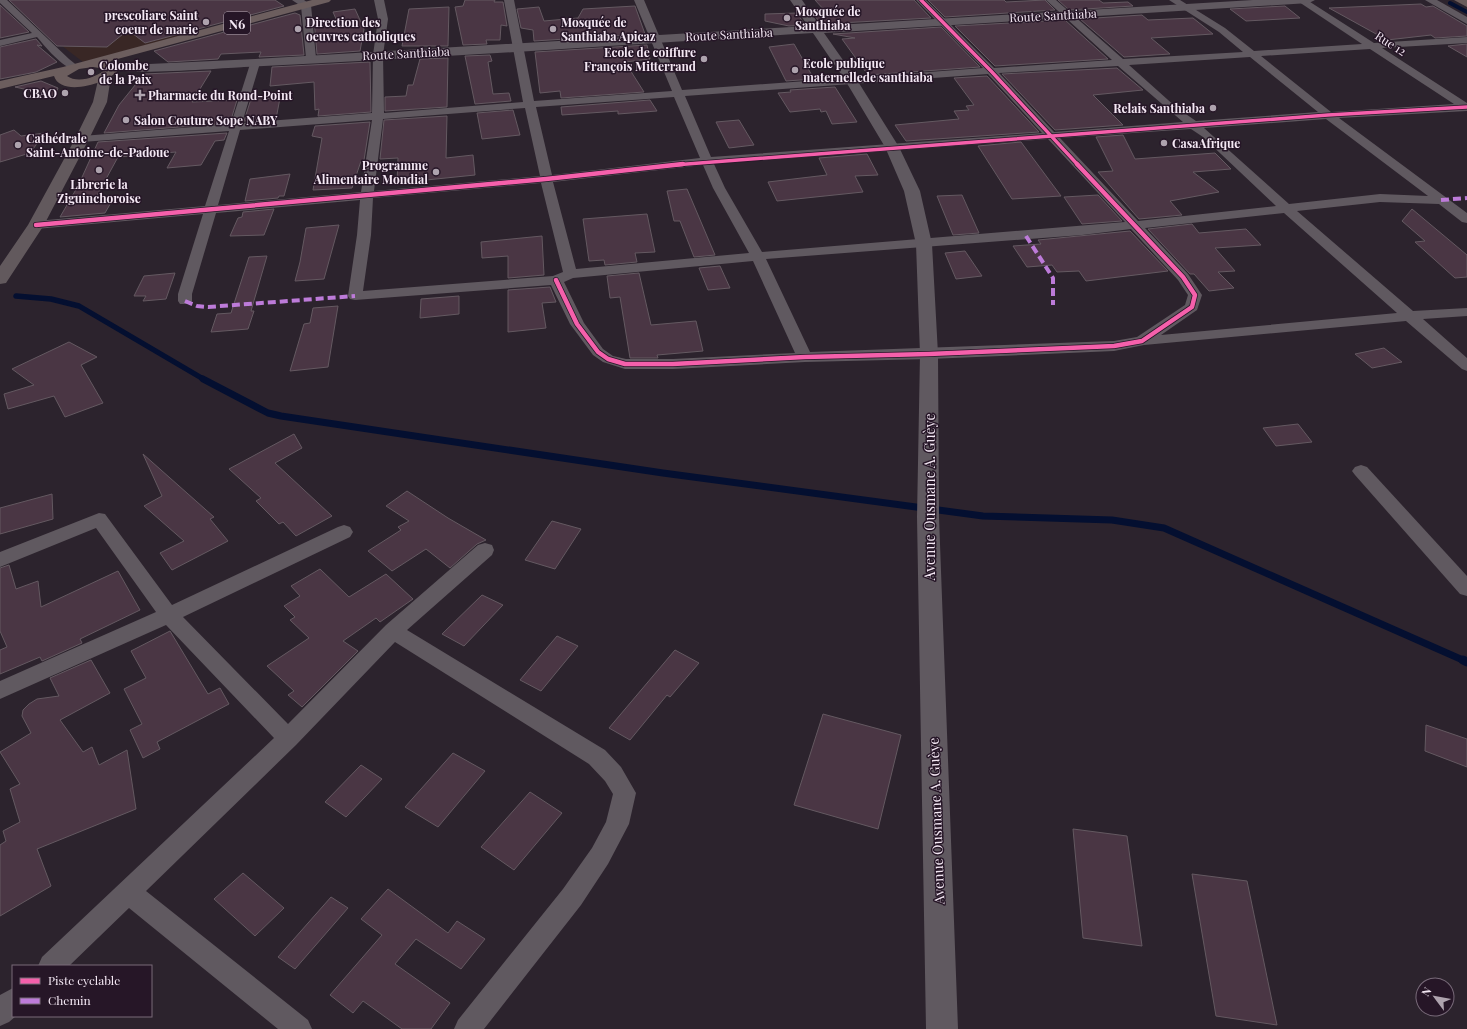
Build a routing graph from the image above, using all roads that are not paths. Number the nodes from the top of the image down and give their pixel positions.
1 (2, 0) edge
2 (325, 0) edge
3 (379, 0) edge
4 (509, 0) edge
5 (639, 0) edge
6 (796, 0) edge
7 (921, 0) edge
8 (1051, 0) edge
9 (1174, 0) edge
10 (1301, 0) edge
11 (1309, 0) edge
12 (1430, 0) edge
13 (1460, 0) edge
14 (301, 3) edge
15 (1467, 4) edge
16 (1184, 8) junction
17 (1068, 14) junction
18 (1467, 21) edge
19 (942, 22) junction
20 (815, 30) junction
21 (39, 34) junction
22 (654, 38) junction
23 (1467, 40) edge
24 (0, 43) edge
25 (517, 47) junction
26 (1373, 47) junction
27 (149, 48) junction
28 (378, 55) junction
29 (1251, 55) junction
30 (311, 58) junction
31 (254, 63) junction
32 (1122, 63) junction
33 (72, 65) junction
34 (110, 71) junction
35 (991, 71) junction
36 (851, 80) junction
37 (71, 82) junction
38 (6, 83) edge
39 (678, 93) junction
40 (100, 102) junction
41 (530, 105) junction
42 (1466, 107) edge
43 (1328, 115) junction
44 (378, 116) junction
45 (1195, 125) junction
46 (233, 128) junction
47 (1053, 137) junction
48 (82, 139) junction
49 (892, 147) junction
50 (707, 161) junction
51 (546, 179) junction
52 (367, 194) junction
53 (1442, 200) junction
54 (1286, 208) junction
55 (211, 210) junction
56 (1467, 219) edge
57 (36, 225) junction
58 (1133, 225) junction
59 (924, 244) junction
60 (758, 256) junction
61 (570, 274) junction
62 (0, 279) edge
63 (556, 280) junction
64 (186, 301) dead end
65 (1467, 312) edge
66 (1410, 316) junction
67 (1142, 341) junction
68 (928, 354) junction
69 (805, 357) junction
70 (1467, 366) edge
71 (1361, 471) dead end
72 (344, 532) dead end
73 (485, 550) dead end
74 (0, 560) edge
75 (1467, 589) edge
76 (169, 615) junction
77 (393, 631) junction
78 (0, 690) edge
79 (288, 738) junction
80 (129, 893) junction
81 (52, 965) edge
82 (12, 1002) edge
83 (0, 1014) edge
84 (299, 1029) edge
85 (467, 1029) edge
86 (942, 1029) edge

1 - 21 street
2 - 14 main road, N6
3 - 28 street
4 - 25 street
5 - 22 street
6 - 20 street, Avenue Ousmane A. Guèye
7 - 19 street
8 - 17 street
9 - 16 street
10 - 11 street, Route Santhiaba
10 - 16 street, Route Santhiaba
10 - 26 street, Rue 12
12 - 18 street
13 - 15 highway
14 - 27 main road, N6
14 - 30 street
16 - 17 street, Route Santhiaba
16 - 29 street
17 - 19 street, Route Santhiaba
17 - 32 street
19 - 20 street, Route Santhiaba
19 - 35 street
20 - 22 street, Route Santhiaba
20 - 36 street, Avenue Ousmane A. Guèye
21 - 24 street
21 - 33 street
22 - 25 street, Route Santhiaba
22 - 39 street
23 - 26 street
25 - 28 street, Route Santhiaba
25 - 41 street
26 - 29 street
26 - 42 street, Rue 12
27 - 33 main road
27 - 34 main road
28 - 30 street, Route Santhiaba
28 - 44 street
29 - 32 street
29 - 43 street
30 - 31 street, Route Santhiaba
31 - 34 street, Route Santhiaba
31 - 46 street
32 - 35 street
32 - 45 street
33 - 34 main road
33 - 37 main road
33 - 38 main road
34 - 37 main road
34 - 40 main road
35 - 36 street
35 - 47 street
36 - 39 street
36 - 49 street, Avenue Ousmane A. Guèye
37 - 38 main road
37 - 40 main road
39 - 41 street
39 - 50 street
40 - 48 main road
41 - 44 street
41 - 51 street
42 - 43 street
43 - 45 street
43 - 53 street
44 - 46 street
44 - 52 street
45 - 47 street
45 - 54 street
46 - 48 street
46 - 55 street
47 - 49 street
47 - 58 street
48 - 57 main road
49 - 50 street
49 - 59 street, Avenue Ousmane A. Guèye
50 - 51 street
50 - 60 street
51 - 52 street
51 - 61 street
52 - 55 street
52 - 63 street
53 - 54 street
53 - 56 street
54 - 58 street
54 - 66 street
55 - 57 street
55 - 64 street
57 - 62 main road
58 - 59 street
58 - 67 street
59 - 60 street
59 - 68 street, Avenue Ousmane A. Guèye
60 - 61 street
60 - 69 street
61 - 63 street
63 - 69 street
65 - 66 street
66 - 67 street
66 - 70 street
67 - 68 street
68 - 69 street
68 - 86 street, Avenue Ousmane A. Guèye
71 - 75 street
72 - 76 street
73 - 77 street
74 - 76 street
76 - 78 street
76 - 79 street
77 - 79 street
77 - 85 street
79 - 80 street
80 - 81 street
80 - 84 street
82 - 83 street

